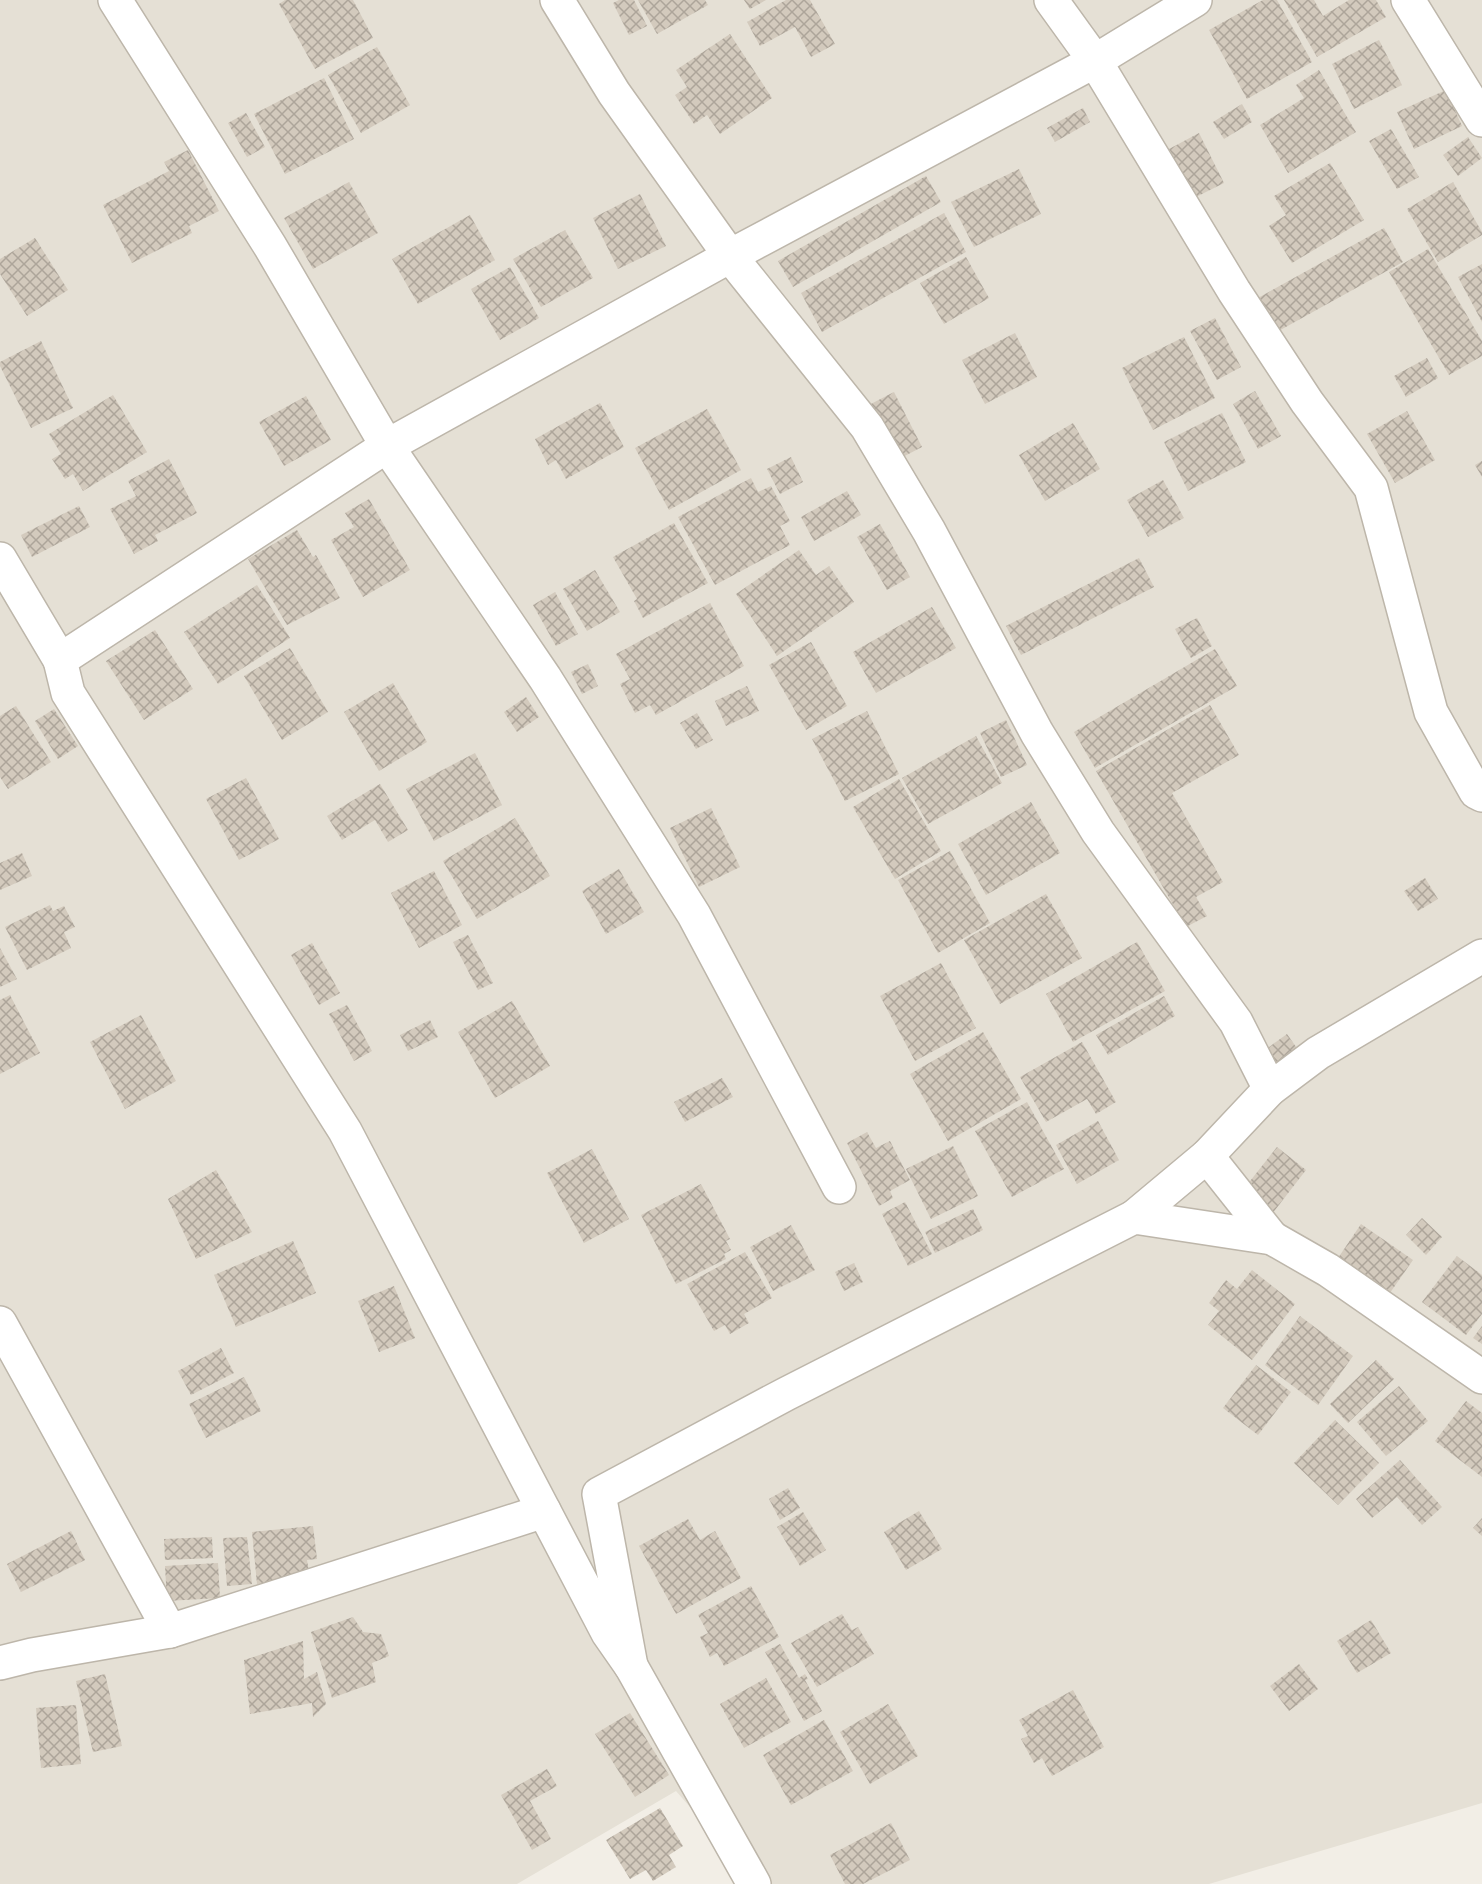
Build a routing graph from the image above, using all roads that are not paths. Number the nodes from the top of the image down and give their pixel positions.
1 (115, 0) edge
2 (557, 0) edge
3 (1051, 0) edge
4 (1195, 0) edge
5 (1408, 0) edge
6 (1095, 61) junction
7 (1482, 120) edge
8 (730, 256) junction
9 (387, 446) junction
10 (0, 559) edge
11 (60, 660) junction
12 (1482, 795) edge
13 (1482, 956) edge
14 (1270, 1089) junction
15 (1207, 1156) junction
16 (839, 1188) dead end
17 (1134, 1217) junction
18 (1272, 1238) junction
19 (0, 1323) edge
20 (1482, 1377) edge
21 (544, 1511) junction
22 (170, 1631) junction
23 (0, 1663) edge
24 (631, 1666) junction
25 (754, 1884) edge

1 - 9 street
2 - 8 street
3 - 6 street
4 - 6 street
5 - 7 street
6 - 8 street
6 - 12 street
8 - 9 street
8 - 14 street
9 - 11 street
9 - 16 street
10 - 11 street
11 - 21 street
13 - 14 street
14 - 15 street
15 - 17 street
15 - 18 street
17 - 18 street
17 - 24 street
18 - 20 street
19 - 22 street
21 - 22 street
21 - 24 street
22 - 23 street
24 - 25 street

